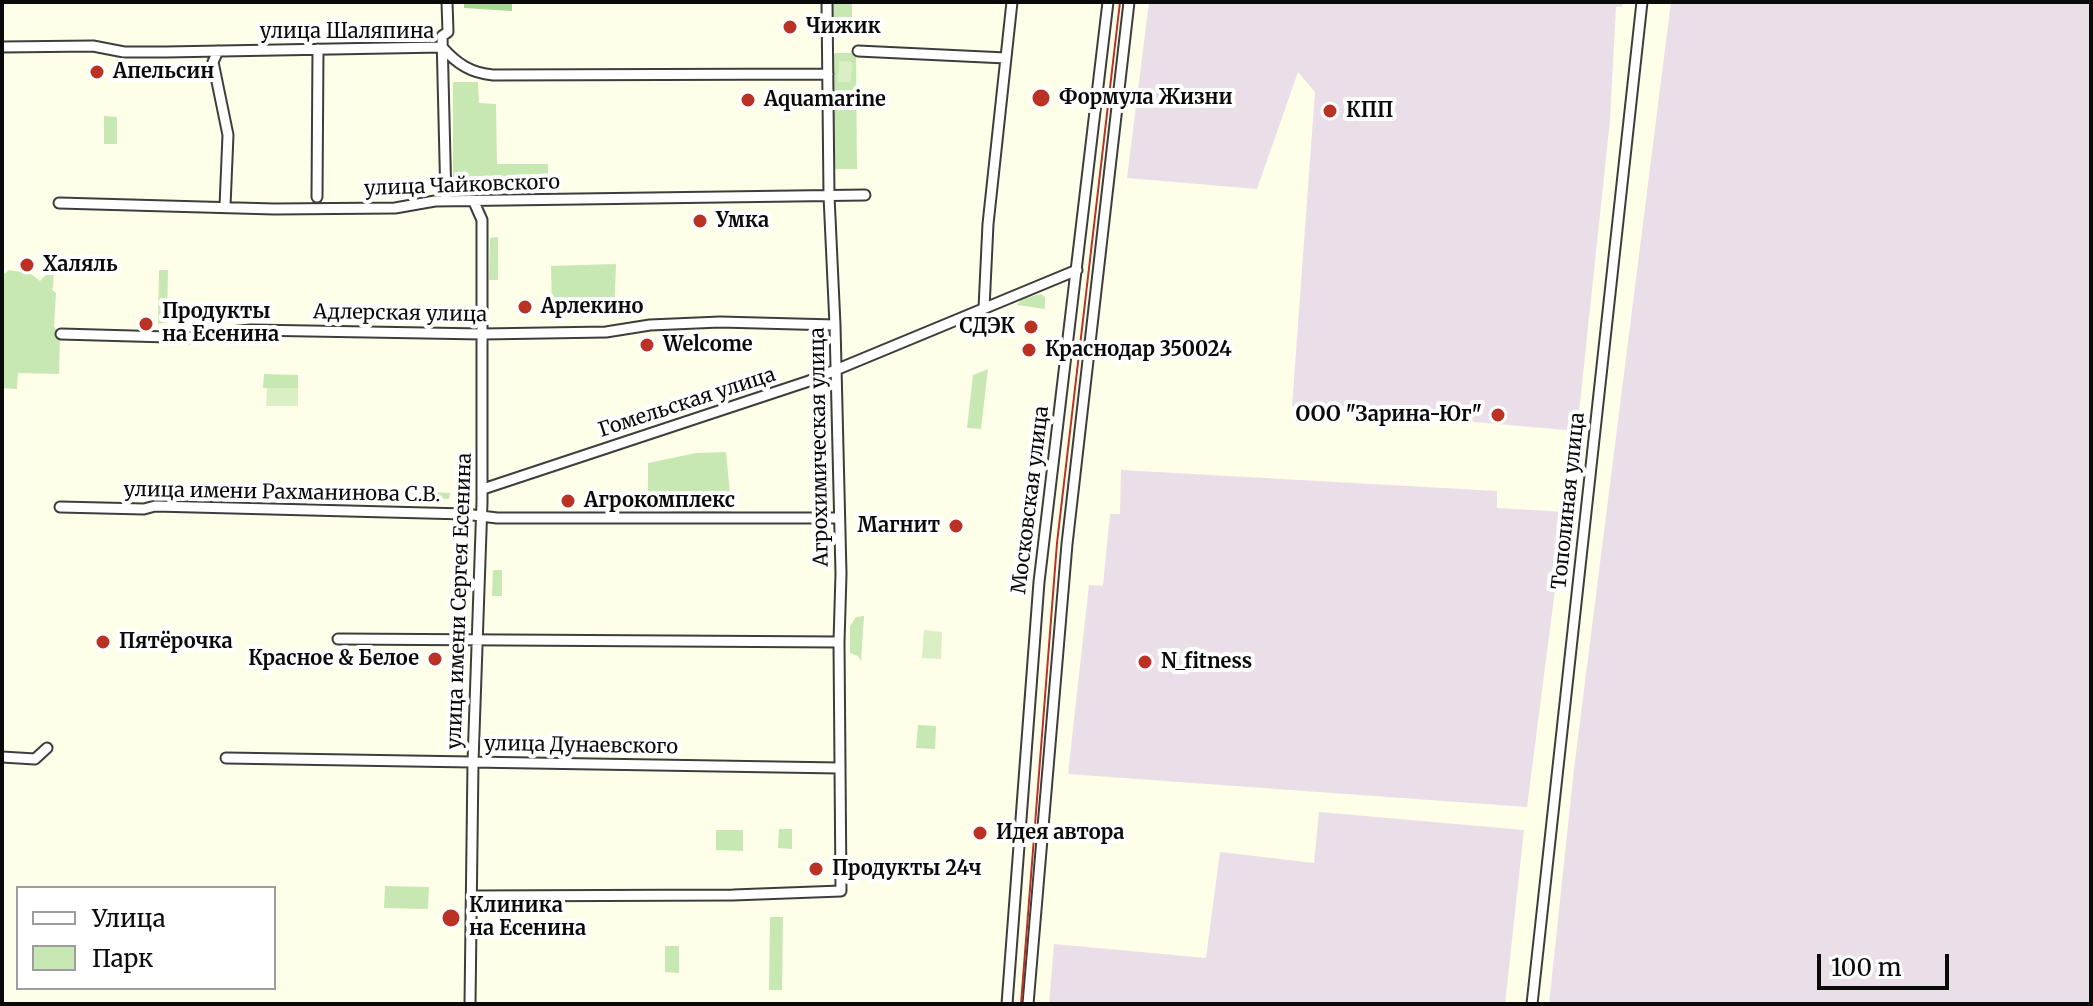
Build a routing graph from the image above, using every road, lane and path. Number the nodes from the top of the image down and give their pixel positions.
1 (447, 2) edge
2 (827, 2) edge
3 (1012, 2) edge
4 (1108, 2) edge
5 (1129, 2) edge
6 (1642, 2) edge
7 (2, 47) edge
8 (442, 47) junction
9 (318, 49) junction
10 (218, 51) junction
11 (858, 51) dead end
12 (1006, 58) junction
13 (828, 74) junction
14 (865, 195) dead end
15 (829, 196) junction
16 (317, 197) dead end
17 (446, 201) junction
18 (474, 202) junction
19 (59, 203) dead end
20 (225, 206) junction
21 (1077, 270) junction
22 (984, 308) junction
23 (835, 325) junction
24 (61, 334) dead end
25 (483, 334) junction
26 (836, 371) junction
27 (483, 489) junction
28 (60, 507) dead end
29 (482, 518) junction
30 (839, 518) junction
31 (338, 639) dead end
32 (477, 642) junction
33 (839, 642) junction
34 (47, 748) dead end
35 (2, 757) edge
36 (226, 758) dead end
37 (473, 762) junction
38 (839, 768) junction
39 (473, 896) junction
40 (470, 1004) edge
41 (1007, 1004) edge
42 (1028, 1004) edge
43 (1532, 1004) edge

1 - 8 street
2 - 13 street, Агрохимическая улица
3 - 12 street
4 - 21 street, Московская улица
5 - 42 street, Московская улица
6 - 43 street, Тополиная улица
7 - 10 street, улица Шаляпина
8 - 9 street, улица Шаляпина
8 - 13 street, улица Шаляпина
8 - 17 street
9 - 10 street, улица Шаляпина
9 - 16 street
10 - 20 street
11 - 12 street
12 - 22 street
13 - 15 street, Агрохимическая улица
14 - 15 street, улица Чайковского
15 - 18 street, улица Чайковского
15 - 23 street, Агрохимическая улица
17 - 18 street, улица Чайковского
17 - 20 street, улица Чайковского
18 - 25 street, улица имени Сергея Есенина
19 - 20 street, улица Чайковского
21 - 22 street, Гомельская улица
21 - 41 street, Московская улица
22 - 26 street, Гомельская улица
23 - 25 street, Адлерская улица
23 - 26 street, Агрохимическая улица
24 - 25 street, Адлерская улица
25 - 27 street, улица имени Сергея Есенина
26 - 27 street, Гомельская улица
26 - 30 street, Агрохимическая улица
27 - 29 street, улица имени Сергея Есенина
28 - 29 street, улица имени Рахманинова С.В.
29 - 30 street, улица имени Рахманинова С.В.
29 - 32 street, улица имени Сергея Есенина
30 - 33 street, Агрохимическая улица
31 - 32 street
32 - 33 street
32 - 37 street, улица имени Сергея Есенина
33 - 38 street, Агрохимическая улица
34 - 35 street
36 - 37 street, улица Дунаевского
37 - 38 street, улица Дунаевского
37 - 39 street, улица имени Сергея Есенина
38 - 39 street, Агрохимическая улица
39 - 40 street, улица имени Сергея Есенина

